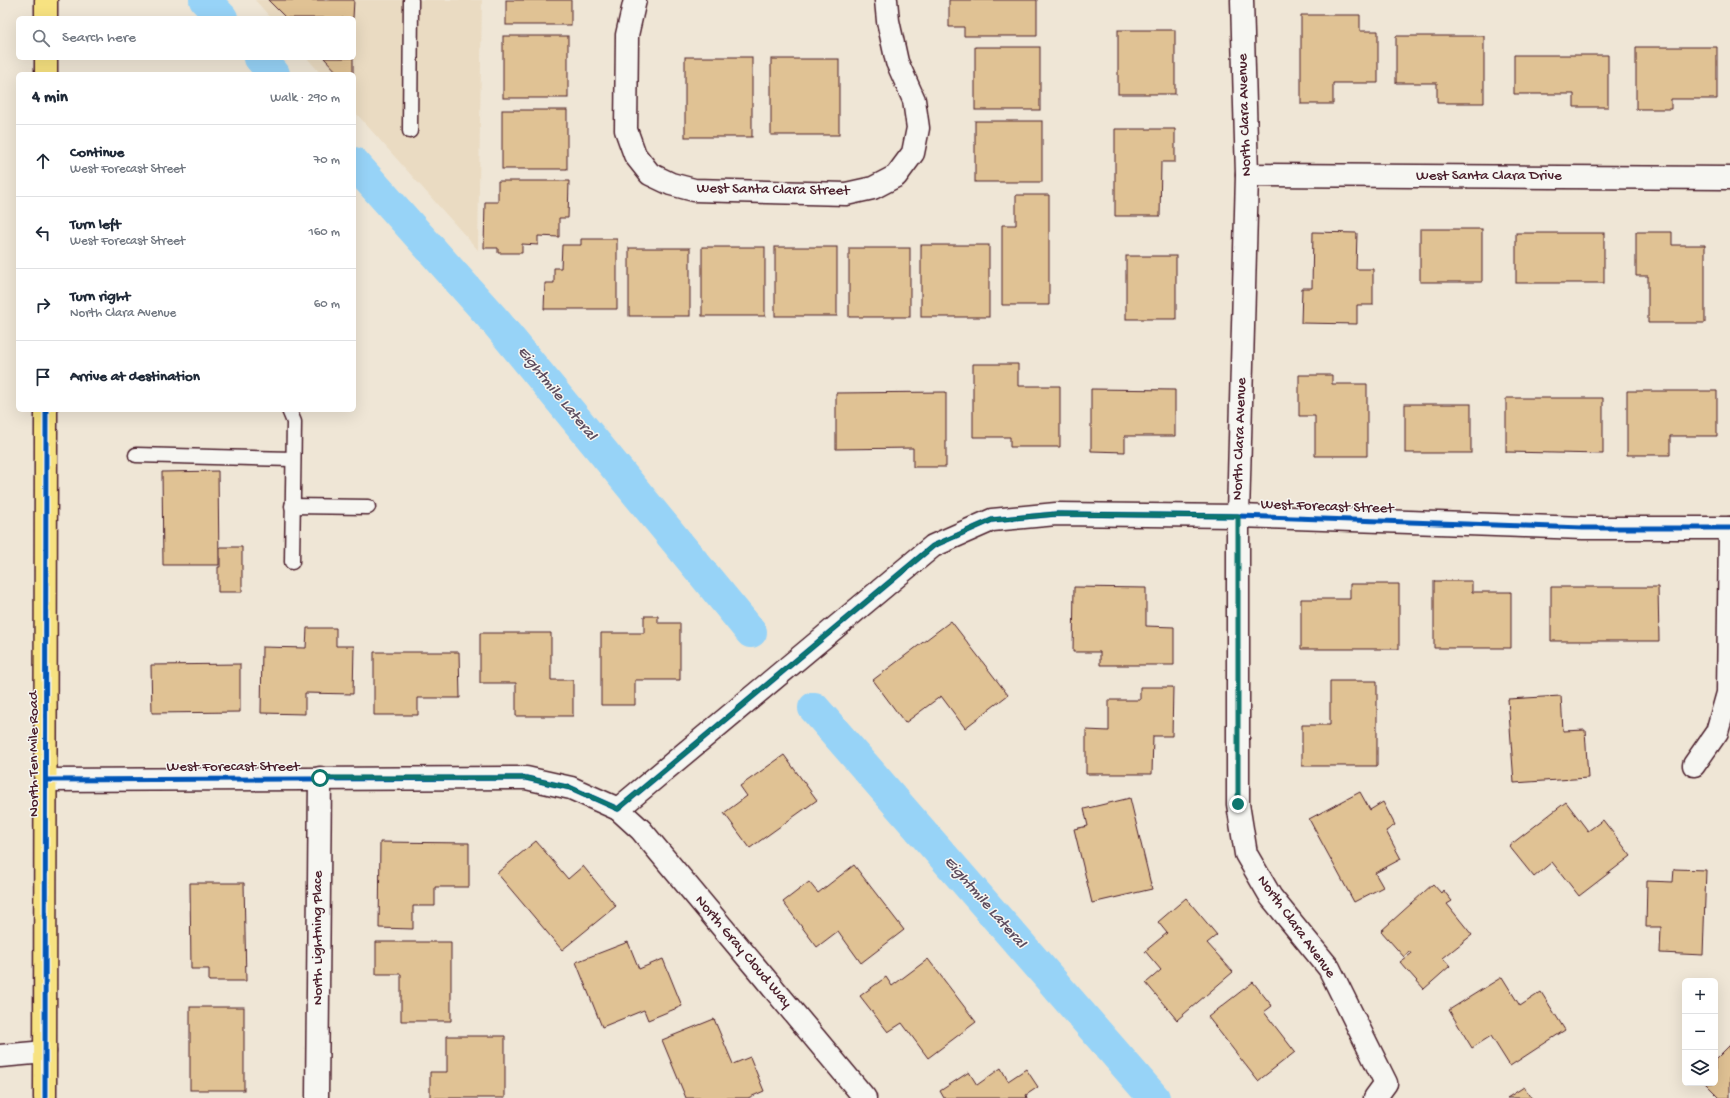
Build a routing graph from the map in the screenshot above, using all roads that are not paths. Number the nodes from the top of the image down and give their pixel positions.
1 (46, 0) edge
2 (411, 0) edge
3 (635, 0) edge
4 (886, 0) edge
5 (1242, 0) edge
6 (46, 16) edge
7 (46, 60) edge
8 (46, 72) edge
9 (410, 132) dead end
10 (1248, 175) junction
11 (1730, 178) edge
12 (46, 412) edge
13 (290, 412) edge
14 (136, 455) dead end
15 (293, 459) junction
16 (292, 506) junction
17 (368, 507) dead end
18 (1238, 516) junction
19 (1730, 528) edge
20 (292, 562) dead end
21 (1694, 765) dead end
22 (320, 778) junction
23 (46, 780) junction
24 (618, 809) junction
25 (45, 1052) junction
26 (0, 1056) edge
27 (45, 1098) edge
28 (317, 1098) edge
29 (865, 1098) edge
30 (1375, 1098) edge

1 - 6 main road
2 - 9 lane
3 - 4 street, West Santa Clara Street
5 - 10 street, North Clara Avenue
7 - 8 main road
10 - 11 street, West Santa Clara Drive
10 - 18 street, North Clara Avenue
12 - 23 main road, North Ten Mile Road
13 - 15 lane
14 - 15 lane
15 - 16 lane
16 - 17 lane
16 - 20 lane
18 - 19 street, West Forecast Street
18 - 24 street, West Forecast Street
18 - 30 street, North Clara Avenue
19 - 21 street
22 - 23 street, West Forecast Street
22 - 24 street, West Forecast Street
22 - 28 street, North Lightning Place
23 - 25 main road, North Ten Mile Road
24 - 29 street, North Gray Cloud Way
25 - 26 street
25 - 27 main road, North Ten Mile Road

